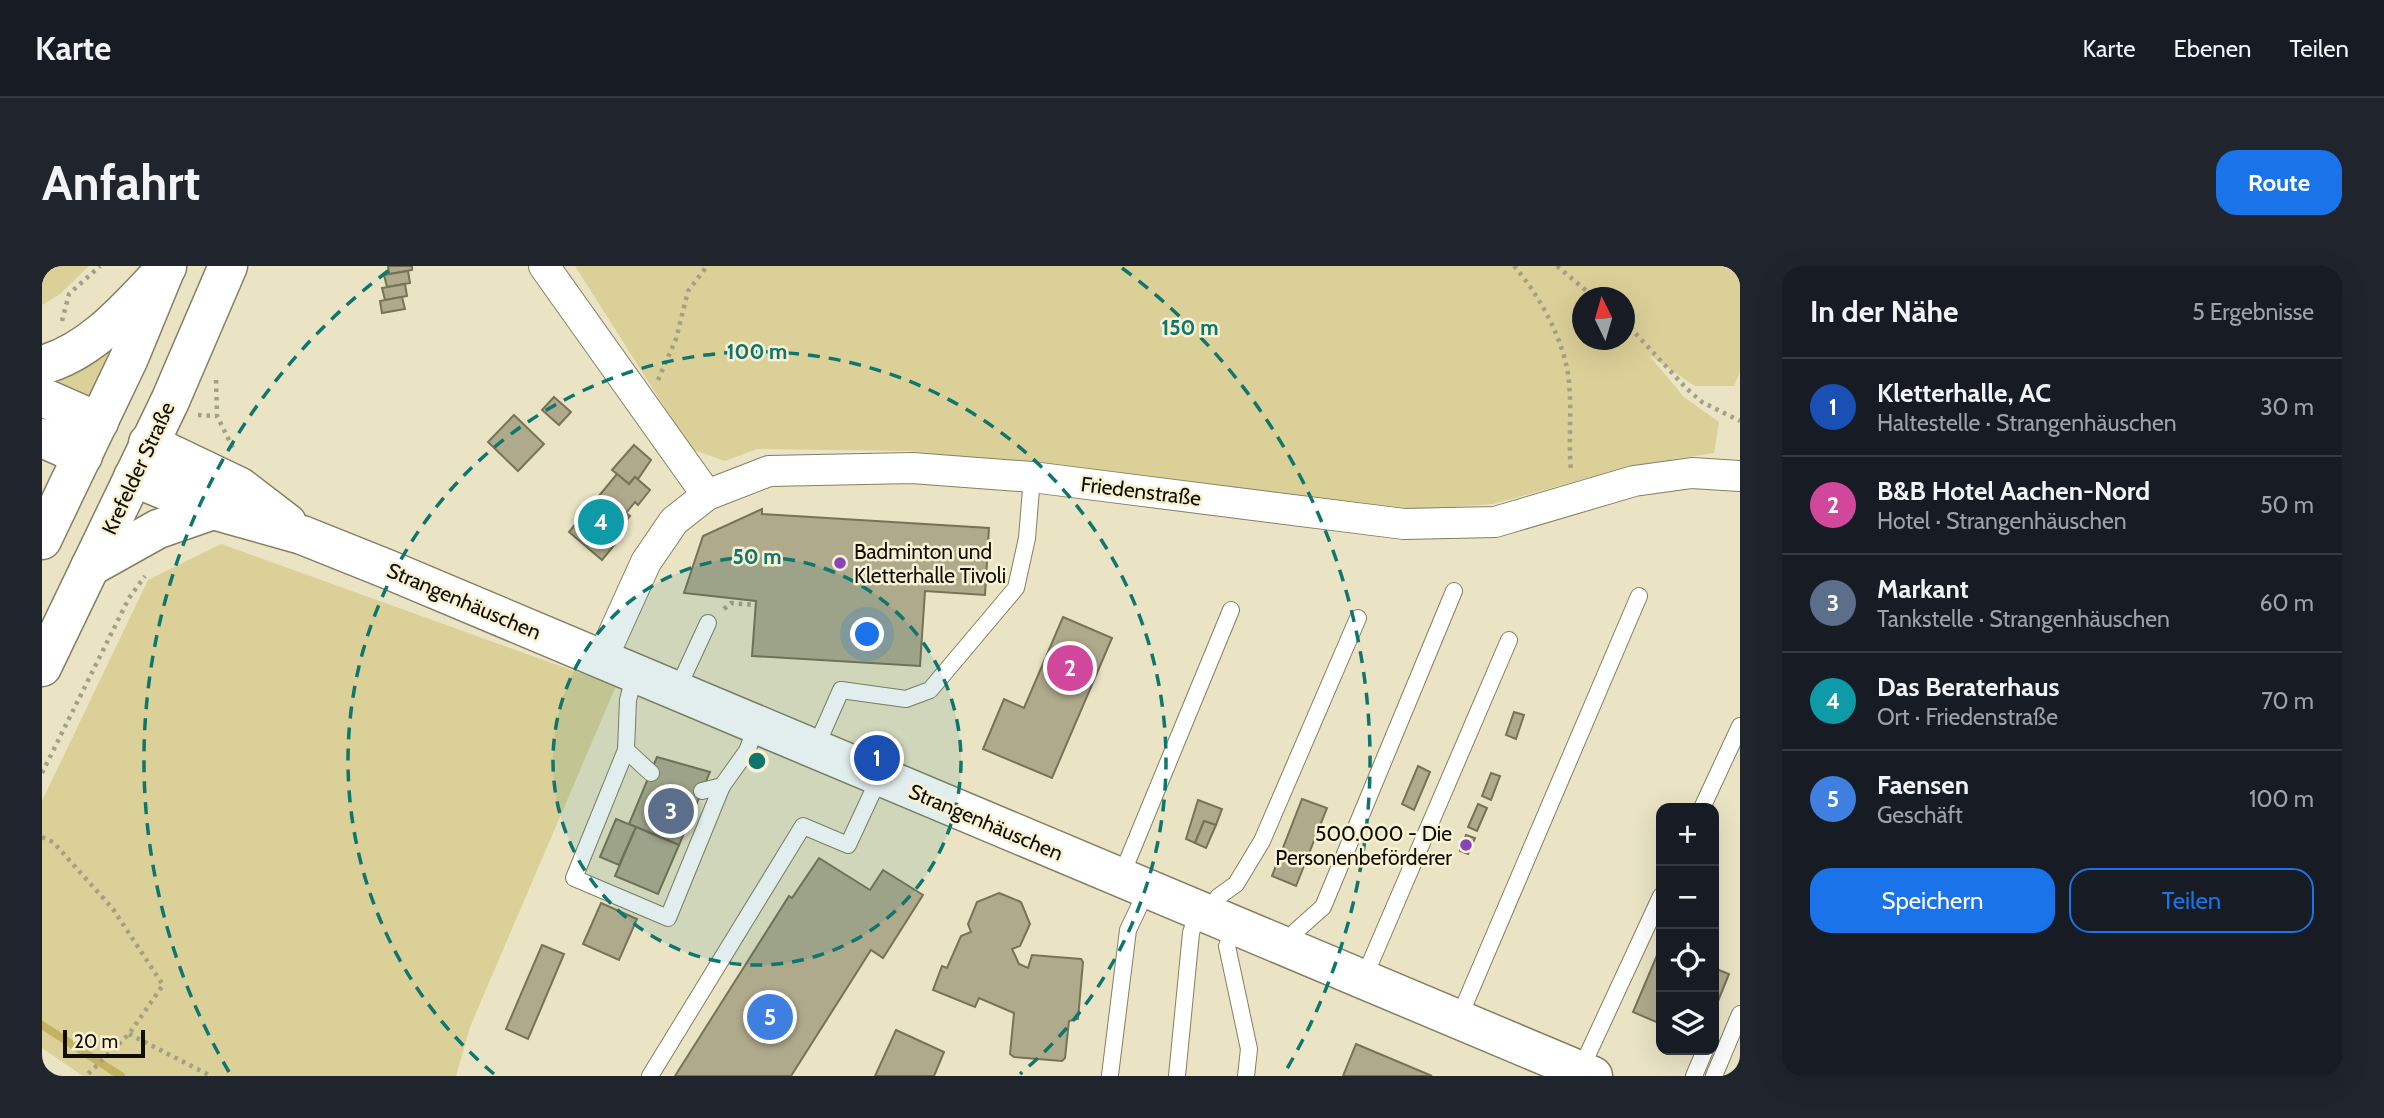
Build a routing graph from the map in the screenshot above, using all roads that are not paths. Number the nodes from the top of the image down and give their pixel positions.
1 (167, 266) edge
2 (228, 266) edge
3 (544, 266) edge
4 (42, 365) edge
5 (42, 397) edge
6 (99, 422) junction
7 (42, 438) edge
8 (83, 456) junction
9 (141, 460) junction
10 (1032, 477) junction
11 (1740, 477) edge
12 (219, 494) junction
13 (707, 495) junction
14 (42, 540) edge
15 (90, 567) junction
16 (1454, 590) dead end
17 (1639, 596) dead end
18 (1231, 610) dead end
19 (1358, 618) dead end
20 (708, 623) dead end
21 (1509, 640) dead end
22 (619, 666) junction
23 (42, 667) edge
24 (677, 690) junction
25 (758, 724) junction
26 (1740, 726) edge
27 (815, 749) junction
28 (626, 750) junction
29 (651, 773) dead end
30 (880, 776) junction
31 (722, 786) junction
32 (702, 791) dead end
33 (1704, 803) edge
34 (1134, 884) junction
35 (1656, 908) edge
36 (1214, 918) junction
37 (1288, 948) junction
38 (1363, 980) junction
39 (1740, 1014) edge
40 (1458, 1020) junction
41 (1703, 1055) edge
42 (1110, 1074) edge
43 (1587, 1074) edge
44 (1720, 1074) edge
45 (650, 1076) edge
46 (1177, 1076) edge
47 (1246, 1076) edge
48 (1694, 1076) edge

1 - 4 main road
1 - 6 main road
2 - 9 main road, Krefelder Straße
3 - 13 street
5 - 6 main road
6 - 8 main road
6 - 9 main road
7 - 8 main road
8 - 9 main road
8 - 14 main road
9 - 12 main road, Strangenhäuschen
9 - 15 main road, Krefelder Straße
10 - 11 street, Friedenstraße
10 - 13 street, Friedenstraße
10 - 27 lane
12 - 15 main road
12 - 22 main road, Strangenhäuschen
13 - 22 street, Friedenstraße
15 - 23 main road, Krefelder Straße
16 - 37 lane
17 - 40 lane
18 - 34 lane
19 - 36 lane
20 - 24 lane
21 - 38 lane
22 - 24 main road, Strangenhäuschen
22 - 28 lane
24 - 25 main road, Strangenhäuschen
25 - 27 main road, Strangenhäuschen
25 - 31 lane
26 - 33 lane
27 - 30 main road, Strangenhäuschen
28 - 29 lane
28 - 31 lane
30 - 34 main road, Strangenhäuschen
30 - 45 lane
31 - 32 lane
34 - 36 main road, Strangenhäuschen
34 - 42 lane
35 - 43 lane
36 - 37 main road, Strangenhäuschen
36 - 46 lane
36 - 47 lane
37 - 38 main road, Strangenhäuschen
38 - 40 main road, Strangenhäuschen
39 - 44 lane
40 - 43 main road, Strangenhäuschen
41 - 48 lane

